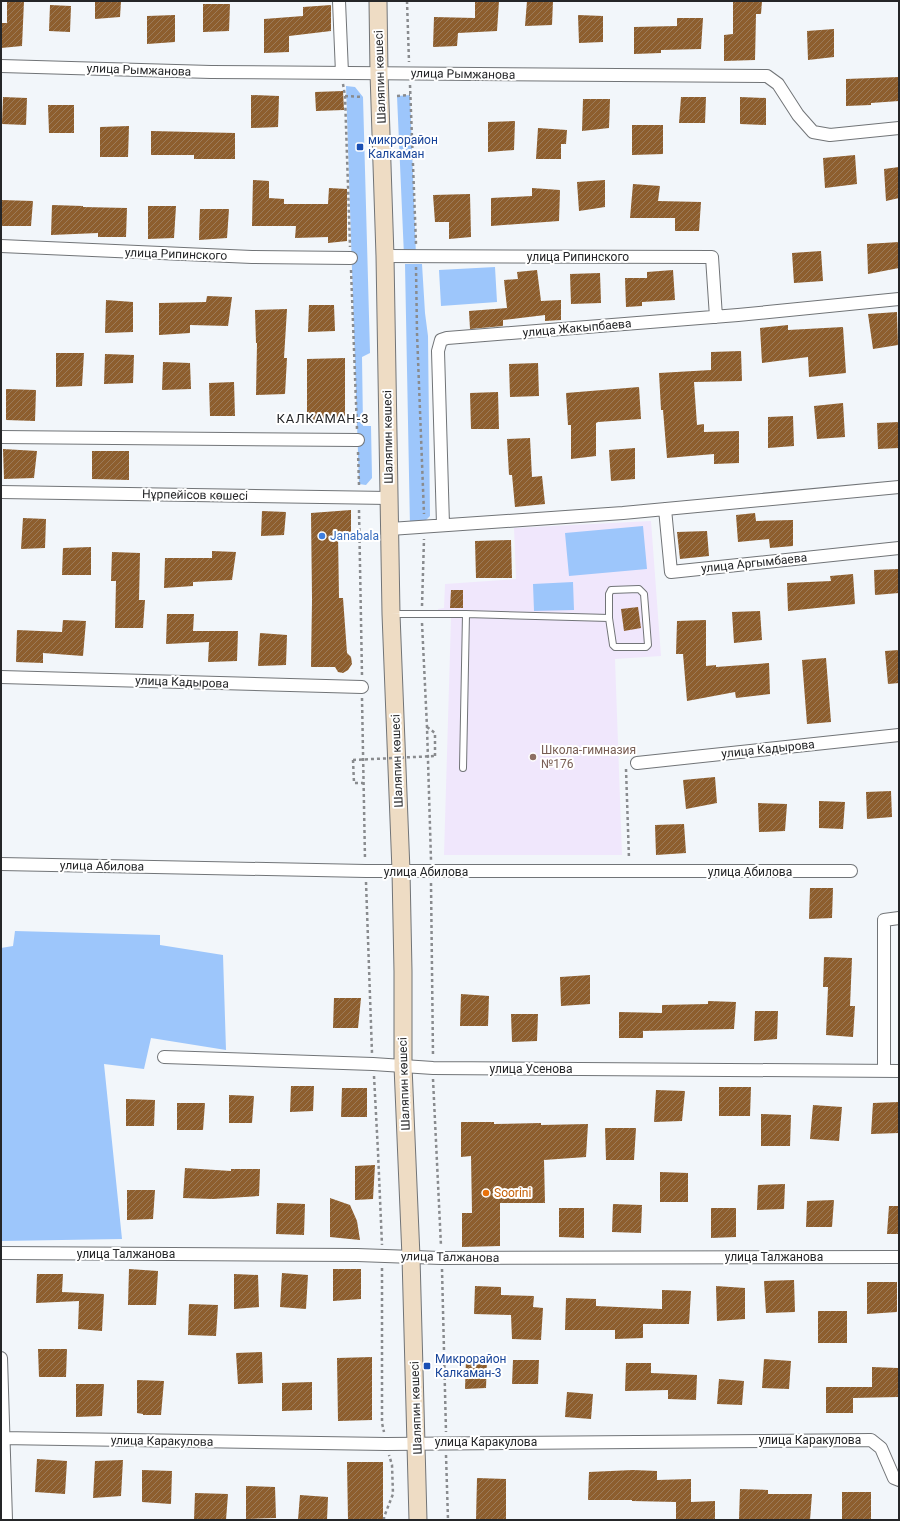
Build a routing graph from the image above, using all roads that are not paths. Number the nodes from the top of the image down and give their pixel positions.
1 (340, 1) edge
2 (378, 1) edge
3 (1, 66) edge
4 (342, 73) junction
5 (379, 73) junction
6 (899, 128) edge
7 (1, 246) edge
8 (385, 256) junction
9 (351, 258) road end
10 (899, 299) edge
11 (716, 317) junction
12 (1, 437) edge
13 (358, 440) road end
14 (899, 487) edge
15 (1, 492) edge
16 (389, 498) junction
17 (665, 509) junction
18 (443, 526) junction
19 (390, 529) junction
20 (899, 548) edge
21 (391, 614) junction
22 (466, 614) junction
23 (610, 618) junction
24 (1, 677) edge
25 (362, 687) road end
26 (899, 735) edge
27 (637, 763) road end
28 (463, 768) dead end
29 (1, 864) edge
30 (401, 871) junction
31 (851, 872) dead end
32 (899, 918) edge
33 (164, 1057) dead end
34 (402, 1066) junction
35 (884, 1070) junction
36 (899, 1070) edge
37 (1, 1253) edge
38 (411, 1257) junction
39 (899, 1257) edge
40 (1, 1358) edge
41 (2, 1438) edge
42 (417, 1443) junction
43 (899, 1480) edge
44 (6, 1520) edge
45 (418, 1520) edge

1 - 4 street
2 - 5 main road, Шаляпин көшесі
3 - 4 street, улица Рымжанова
4 - 5 street, улица Рымжанова
5 - 6 street, улица Рымжанова
5 - 8 main road, Шаляпин көшесі
7 - 9 street, улица Рипинского
8 - 11 street, улица Рипинского
8 - 16 main road, Шаляпин көшесі
10 - 11 street, улица Жакыпбаева
11 - 18 street, улица Жакыпбаева
12 - 13 street
14 - 17 street
15 - 16 street, Нұрпейісов көшесі
16 - 19 main road, Шаляпин көшесі
17 - 18 street
17 - 20 street, улица Аргымбаева
18 - 19 street
19 - 21 main road, Шаляпин көшесі
21 - 22 lane
21 - 30 main road, Шаляпин көшесі
22 - 23 lane
22 - 28 lane
23 - 23 lane
24 - 25 street, улица Кадырова
26 - 27 street, улица Кадырова
29 - 30 street, улица Абилова
30 - 31 street, улица Абилова
30 - 34 main road, Шаляпин көшесі
32 - 35 street
33 - 34 street, улица Усенова
34 - 35 street, улица Усенова
34 - 38 main road, Шаляпин көшесі
35 - 36 street, улица Усенова
37 - 38 street, улица Талжанова
38 - 39 street, улица Талжанова
38 - 42 main road, Шаляпин көшесі
40 - 41 street
41 - 42 street, улица Каракулова
41 - 44 street
42 - 43 street, улица Каракулова
42 - 45 main road, Шаляпин көшесі

